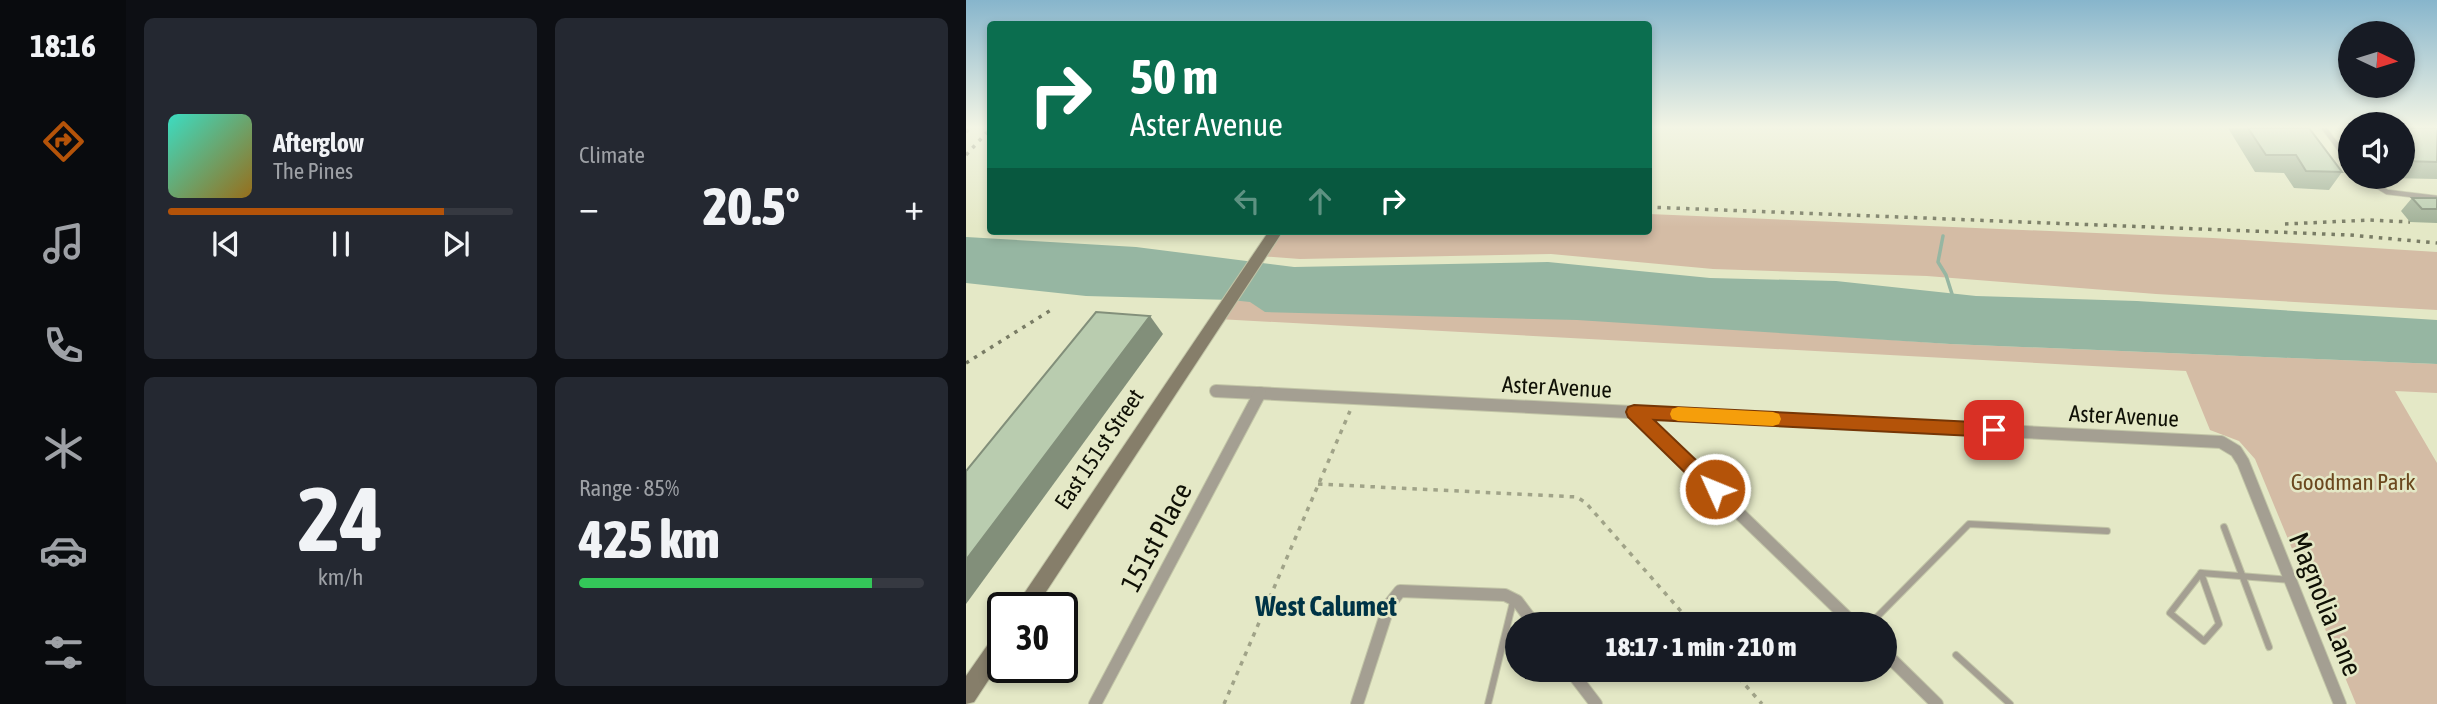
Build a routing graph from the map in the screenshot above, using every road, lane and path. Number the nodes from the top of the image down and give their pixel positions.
1 (2377, 189) edge
2 (2437, 198) edge
3 (1274, 235) edge
4 (1218, 319) joint
5 (1216, 391) dead end
6 (1260, 393) junction
7 (1355, 398) junction
8 (1634, 412) junction
9 (2231, 448) joint
10 (1318, 484) junction
11 (2224, 527) dead end
12 (2107, 531) dead end
13 (2201, 573) junction
14 (2243, 576) junction
15 (2290, 580) junction
16 (1034, 592) edge
17 (1514, 598) junction
18 (1525, 612) edge
19 (1682, 612) edge
20 (1842, 612) edge
21 (1882, 612) edge
22 (2269, 647) dead end
23 (1956, 654) dead end
24 (987, 663) edge
25 (1897, 665) edge
26 (1579, 682) edge
27 (1743, 682) edge
28 (966, 694) edge
29 (1095, 704) edge
30 (1224, 704) edge
31 (1357, 704) edge
32 (1488, 704) edge
33 (1596, 704) edge
34 (1762, 704) edge
35 (1937, 704) edge
36 (2010, 704) edge
37 (2340, 704) edge

1 - 2 lane
3 - 4 street
4 - 16 street, East 151st Street
5 - 6 street, Aster Avenue
6 - 7 street, Aster Avenue
6 - 29 street, 151st Place
7 - 8 street, Aster Avenue
7 - 10 path
8 - 9 street, Aster Avenue
8 - 20 street
9 - 15 street, Magnolia Lane
10 - 19 path
10 - 30 path
11 - 14 lane
12 - 21 lane
13 - 13 lane
13 - 14 lane
14 - 15 lane
14 - 22 lane
15 - 37 street, Magnolia Lane
17 - 18 street
17 - 31 street
17 - 32 lane
23 - 36 lane
24 - 28 street
25 - 35 street
26 - 33 street
27 - 34 path

